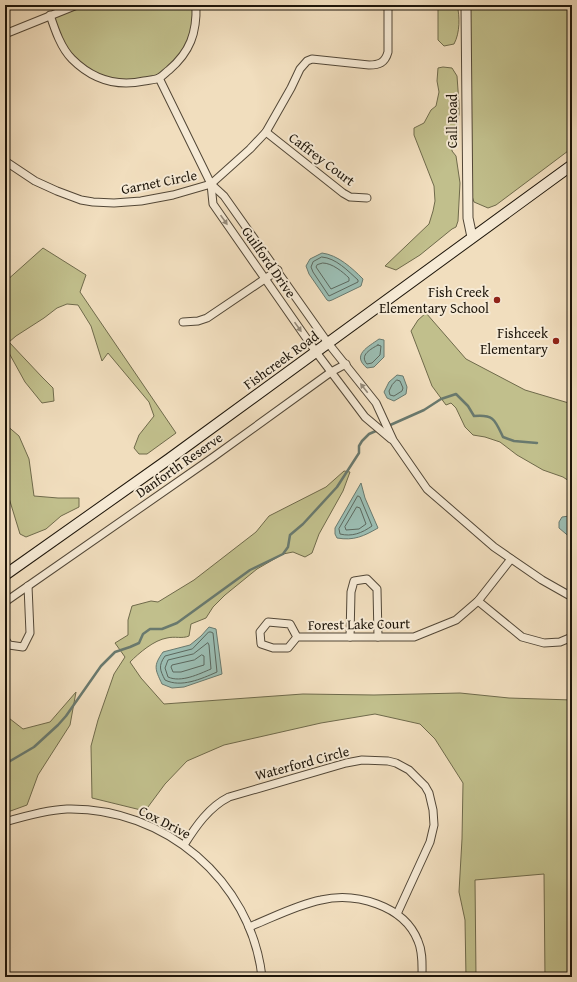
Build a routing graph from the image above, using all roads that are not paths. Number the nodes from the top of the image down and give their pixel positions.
1 (77, 5) edge
2 (196, 5) edge
3 (388, 5) edge
4 (466, 5) edge
5 (50, 15) junction
6 (5, 34) edge
7 (159, 78) junction
8 (266, 132) junction
9 (5, 161) edge
10 (572, 165) edge
11 (211, 184) junction
12 (367, 198) dead end
13 (472, 237) junction
14 (278, 270) junction
15 (265, 279) junction
16 (184, 322) dead end
17 (328, 343) junction
18 (316, 352) junction
19 (346, 364) junction
20 (331, 372) junction
21 (387, 433) junction
22 (511, 559) junction
23 (5, 575) edge
24 (28, 586) junction
25 (572, 597) edge
26 (478, 601) junction
27 (5, 602) edge
28 (297, 637) junction
29 (350, 637) junction
30 (378, 637) junction
31 (572, 637) edge
32 (5, 639) edge
33 (5, 822) edge
34 (184, 845) junction
35 (397, 914) junction
36 (249, 927) junction
37 (262, 977) edge
38 (422, 977) edge

1 - 5 street
2 - 7 street
3 - 8 street, Garnet Circle
4 - 13 street, Call Road
5 - 6 street
5 - 7 street
7 - 11 street, Guilford Drive
8 - 11 street, Garnet Circle
8 - 12 street, Caffrey Court
9 - 11 street, Garnet Circle
10 - 13 main road, Fishcreek Road
11 - 14 street, Guilford Drive
11 -> 15 street, Guilford Drive
13 - 17 main road, Fishcreek Road
14 - 15 street
14 - 17 street, Guilford Drive
15 - 16 street
15 -> 18 street, Guilford Drive
17 - 18 main road, Fishcreek Road
17 - 19 street, Guilford Drive
18 - 20 street, Guilford Drive
18 - 23 main road, Fishcreek Road
19 - 20 street, Danforth Reserve
21 -> 19 street, Guilford Drive
20 - 21 street, Guilford Drive
20 - 24 street, Danforth Reserve
21 - 22 street, Guilford Drive
22 - 25 street, Guilford Drive
22 - 26 street, Forest Lake Court
24 - 27 street, Danforth Reserve
24 - 32 street
26 - 30 street, Forest Lake Court
26 - 31 street
28 - 28 street, Forest Lake Court
28 - 29 street, Forest Lake Court
29 - 30 street, Forest Lake Court
29 - 30 street
33 - 34 street, Cox Drive
34 - 35 street, Waterford Circle
34 - 36 street, Cox Drive
35 - 36 street
35 - 38 street
36 - 37 street, Cox Drive

